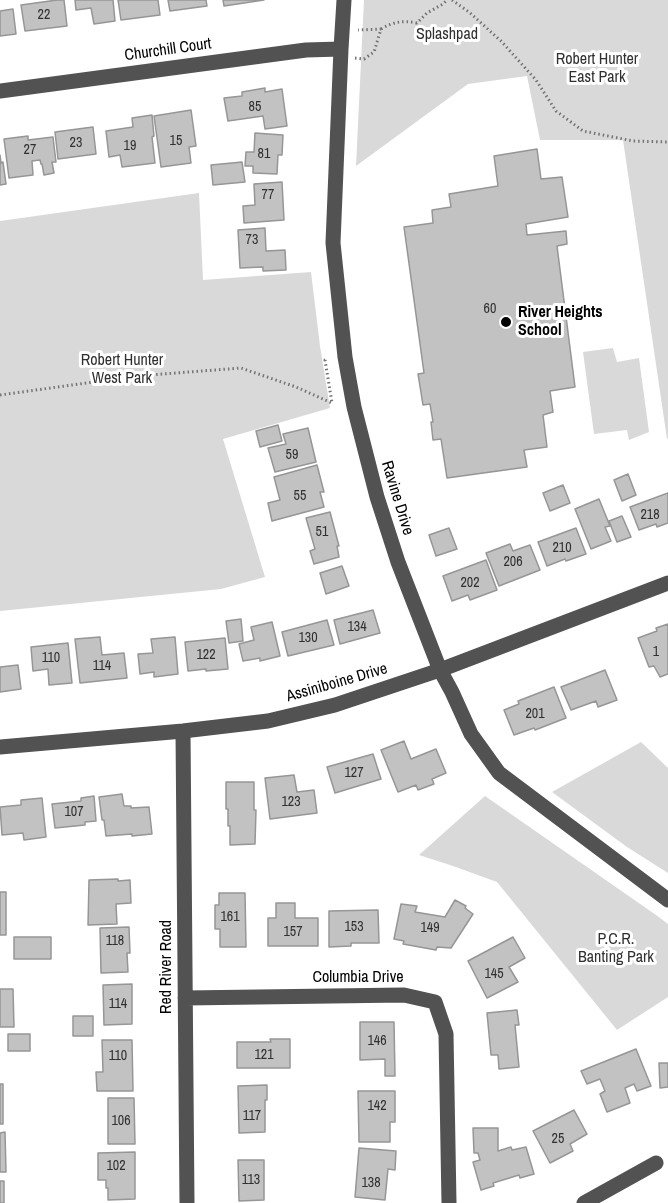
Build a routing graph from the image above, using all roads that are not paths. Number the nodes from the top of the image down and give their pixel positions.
1 (344, 0) edge
2 (340, 50) junction
3 (0, 91) edge
4 (668, 583) edge
5 (440, 670) junction
6 (183, 731) junction
7 (0, 747) edge
8 (668, 900) edge
9 (185, 998) junction
10 (656, 1163) dead end
11 (187, 1203) edge
12 (449, 1203) edge
13 (584, 1203) edge

1 - 2 street, Ravine Drive
2 - 3 street, Churchill Court
2 - 5 street, Ravine Drive
4 - 5 street, Assiniboine Drive
5 - 6 street, Assiniboine Drive
5 - 8 street, Ravine Drive
6 - 7 street, Assiniboine Drive
6 - 9 street, Red River Road
9 - 11 street, Red River Road
9 - 12 street, Columbia Drive
10 - 13 street

